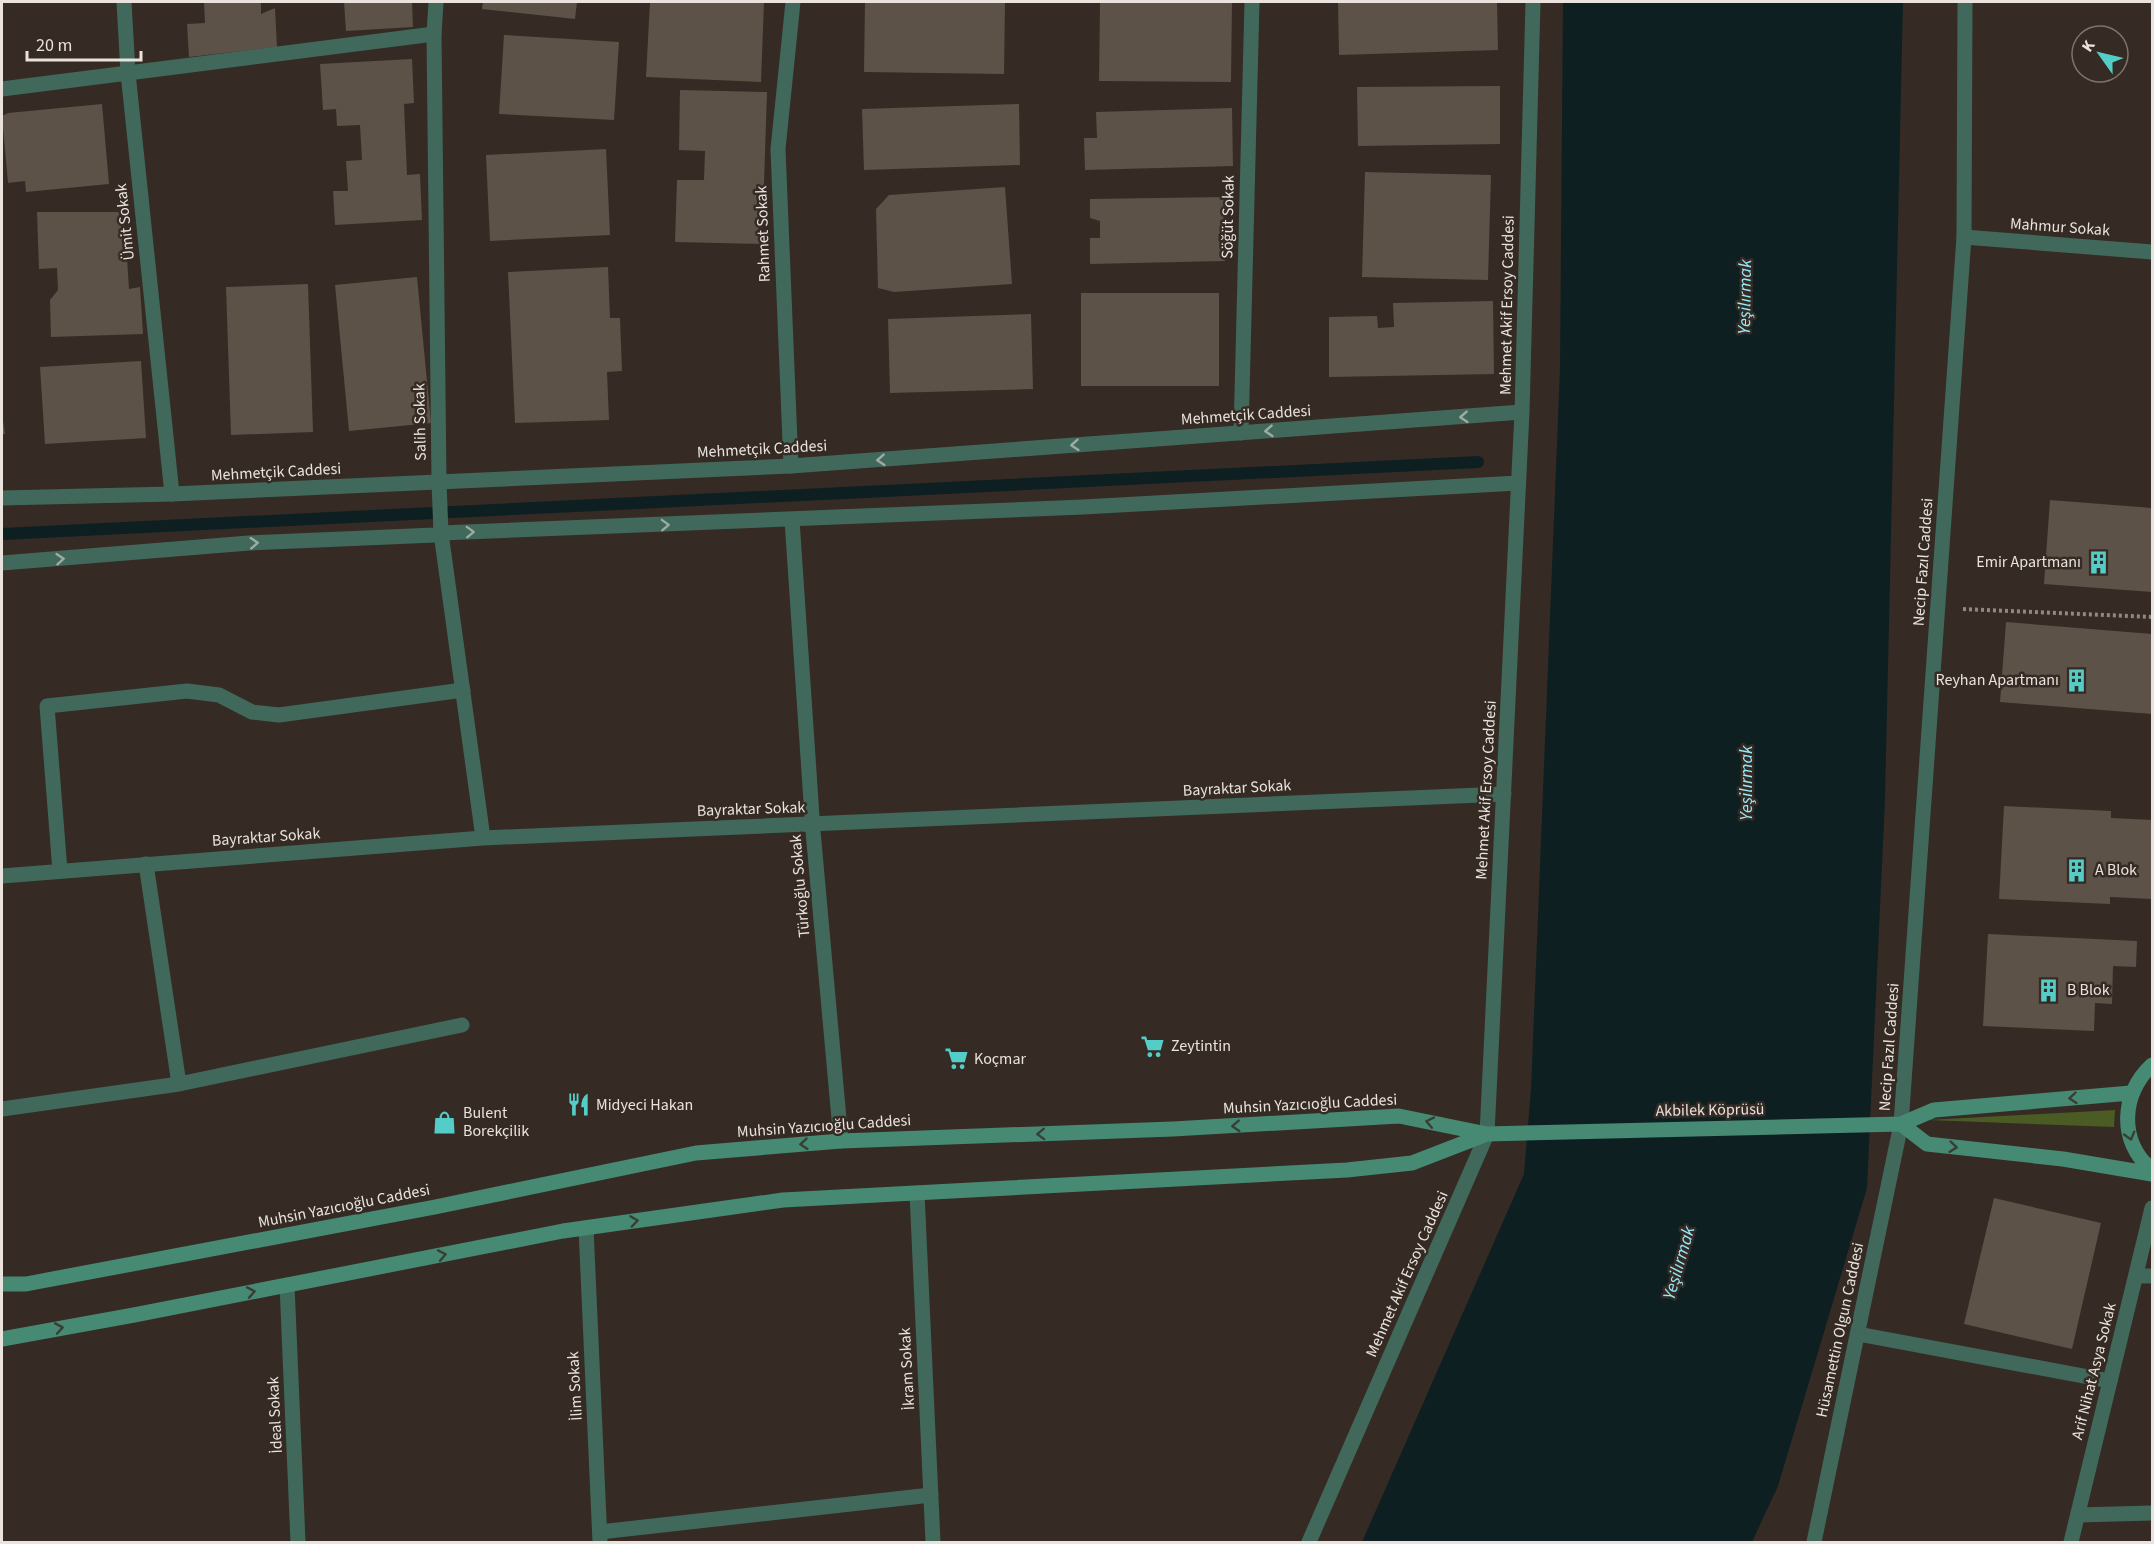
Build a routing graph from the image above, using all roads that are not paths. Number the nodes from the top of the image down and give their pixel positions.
1 (124, 2) edge
2 (436, 2) edge
3 (793, 2) edge
4 (1252, 2) edge
5 (1533, 2) edge
6 (1965, 2) edge
7 (434, 34) junction
8 (128, 73) junction
9 (2, 89) edge
10 (1965, 237) junction
11 (2152, 252) edge
12 (1522, 412) junction
13 (1241, 433) junction
14 (791, 466) junction
15 (439, 482) junction
16 (1518, 483) junction
17 (172, 494) junction
18 (2, 498) edge
19 (792, 520) junction
20 (441, 534) junction
21 (2, 563) edge
22 (463, 690) junction
23 (1504, 794) junction
24 (813, 825) junction
25 (483, 838) junction
26 (146, 864) junction
27 (60, 871) junction
28 (2, 876) edge
29 (462, 1024) dead end
30 (2152, 1065) edge
31 (179, 1084) junction
32 (2131, 1093) junction
33 (2, 1109) edge
34 (1901, 1124) junction
35 (1487, 1134) junction
36 (841, 1141) junction
37 (2152, 1170) edge
38 (2152, 1174) edge
39 (917, 1193) junction
40 (2152, 1208) edge
41 (586, 1228) junction
42 (2136, 1276) junction
43 (2152, 1276) edge
44 (2, 1284) edge
45 (287, 1285) junction
46 (1858, 1334) junction
47 (2, 1339) edge
48 (2110, 1381) junction
49 (931, 1495) junction
50 (2152, 1513) edge
51 (2078, 1515) junction
52 (600, 1537) edge
53 (298, 1542) edge
54 (933, 1542) edge
55 (1309, 1542) edge
56 (1814, 1542) edge
57 (2071, 1542) edge

1 - 8 street, Ümit Sokak
2 - 7 street, Salih Sokak
3 - 14 street, Rahmet Sokak
4 - 13 street, Söğüt Sokak
5 - 12 street, Mehmet Akif Ersoy Caddesi
6 - 10 street, Necip Fazıl Caddesi
7 - 8 street
7 - 15 street, Salih Sokak
8 - 9 street
8 - 17 street, Ümit Sokak
10 - 11 street, Mahmur Sokak
10 - 34 street, Necip Fazıl Caddesi
12 -> 13 street, Mehmetçik Caddesi
12 - 16 street, Mehmet Akif Ersoy Caddesi
13 -> 14 street, Mehmetçik Caddesi
14 - 15 street, Mehmetçik Caddesi
15 - 17 street, Mehmetçik Caddesi
15 - 20 street, Salih Sokak
16 - 19 street
16 - 23 street, Mehmet Akif Ersoy Caddesi
17 - 18 street, Mehmetçik Caddesi
20 -> 19 street
19 - 24 street, Türkoğlu Sokak
21 -> 20 street
20 - 22 street, Salih Sokak
22 - 25 street, Salih Sokak
22 - 27 street
23 - 24 street, Bayraktar Sokak
23 - 35 street, Mehmet Akif Ersoy Caddesi
24 - 25 street, Bayraktar Sokak
24 - 36 street, Türkoğlu Sokak
25 - 26 street, Bayraktar Sokak
26 - 27 street, Bayraktar Sokak
26 - 31 street
27 - 28 street, Bayraktar Sokak
29 - 31 street
30 - 32 main road
31 - 33 street
32 -> 34 main road
32 -> 37 main road
34 - 35 main road, Akbilek Köprüsü
34 -> 38 main road
34 - 46 street, Hüsamettin Olgun Caddesi
35 -> 36 main road, Muhsin Yazıcıoğlu Caddesi
35 - 39 main road
35 - 55 street, Mehmet Akif Ersoy Caddesi
36 -> 44 main road, Muhsin Yazıcıoğlu Caddesi
41 -> 39 main road
39 - 49 street, İkram Sokak
40 - 42 street, Arif Nihat Asya Sokak
45 -> 41 main road
41 - 52 street, İlim Sokak
42 - 43 street
42 - 48 street, Arif Nihat Asya Sokak
47 -> 45 main road
45 - 53 street, İdeal Sokak
46 - 48 street
46 - 56 street, Hüsamettin Olgun Caddesi
48 - 51 street, Arif Nihat Asya Sokak
49 - 52 street
49 - 54 street, İkram Sokak
50 - 51 street
51 - 57 street, Arif Nihat Asya Sokak

